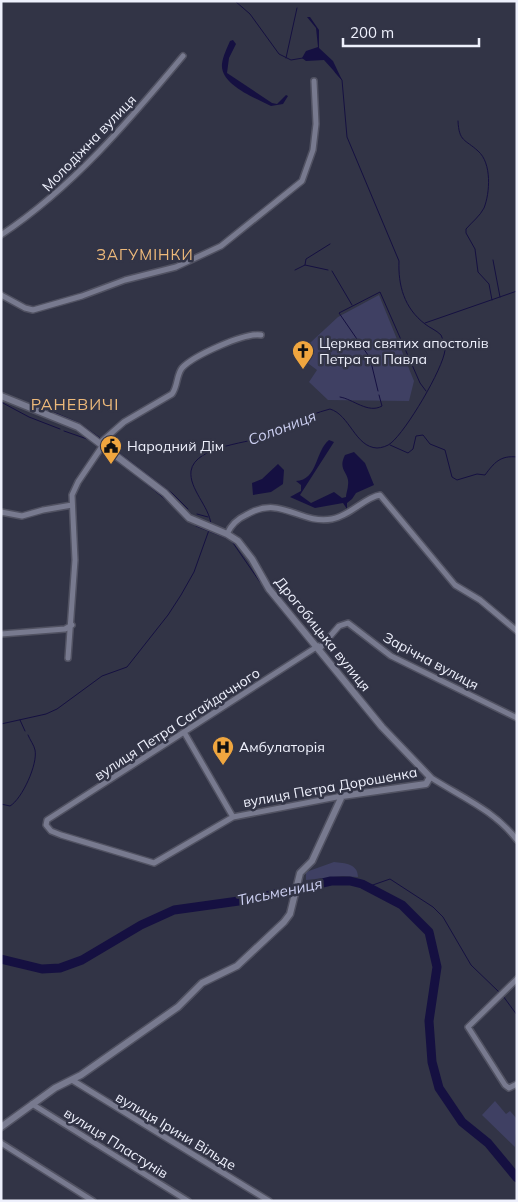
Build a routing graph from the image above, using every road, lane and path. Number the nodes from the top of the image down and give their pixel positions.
1 (183, 56) dead end
2 (314, 81) dead end
3 (1, 235) edge
4 (1, 295) edge
5 (261, 335) dead end
6 (1, 396) edge
7 (102, 444) junction
8 (72, 505) junction
9 (1, 512) edge
10 (227, 534) junction
11 (72, 625) junction
12 (517, 631) edge
13 (1, 634) edge
14 (319, 647) junction
15 (68, 658) dead end
16 (517, 718) edge
17 (184, 732) junction
18 (430, 777) junction
19 (342, 796) junction
20 (233, 817) junction
21 (47, 820) joint
22 (517, 840) edge
23 (517, 979) edge
24 (72, 1080) junction
25 (517, 1084) edge
26 (32, 1104) junction
27 (1, 1127) edge
28 (1, 1142) edge
29 (93, 1201) edge
30 (188, 1201) edge
31 (269, 1201) edge

1 - 3 street, Молодіжна вулиця
2 - 4 street
5 - 7 street
6 - 7 street, Дрогобицька вулиця
7 - 8 street
7 - 10 street, Дрогобицька вулиця
8 - 9 street
8 - 11 street
10 - 12 street
10 - 14 street, Дрогобицька вулиця
11 - 13 street
11 - 15 street
14 - 16 street, Зарічна вулиця
14 - 17 street, вулиця Петра Сагайдачного
14 - 18 street, Дрогобицька вулиця
17 - 20 street
17 - 21 street, вулиця Петра Сагайдачного
18 - 19 street, вулиця Петра Дорошенка
18 - 22 street, Дрогобицька вулиця
19 - 20 street, вулиця Петра Дорошенка
19 - 24 street
20 - 21 street, вулиця Петра Дорошенка
23 - 25 street
24 - 26 street
24 - 31 street, вулиця Ірини Вільде
26 - 27 street
26 - 30 street, вулиця Пластунів
28 - 29 street

